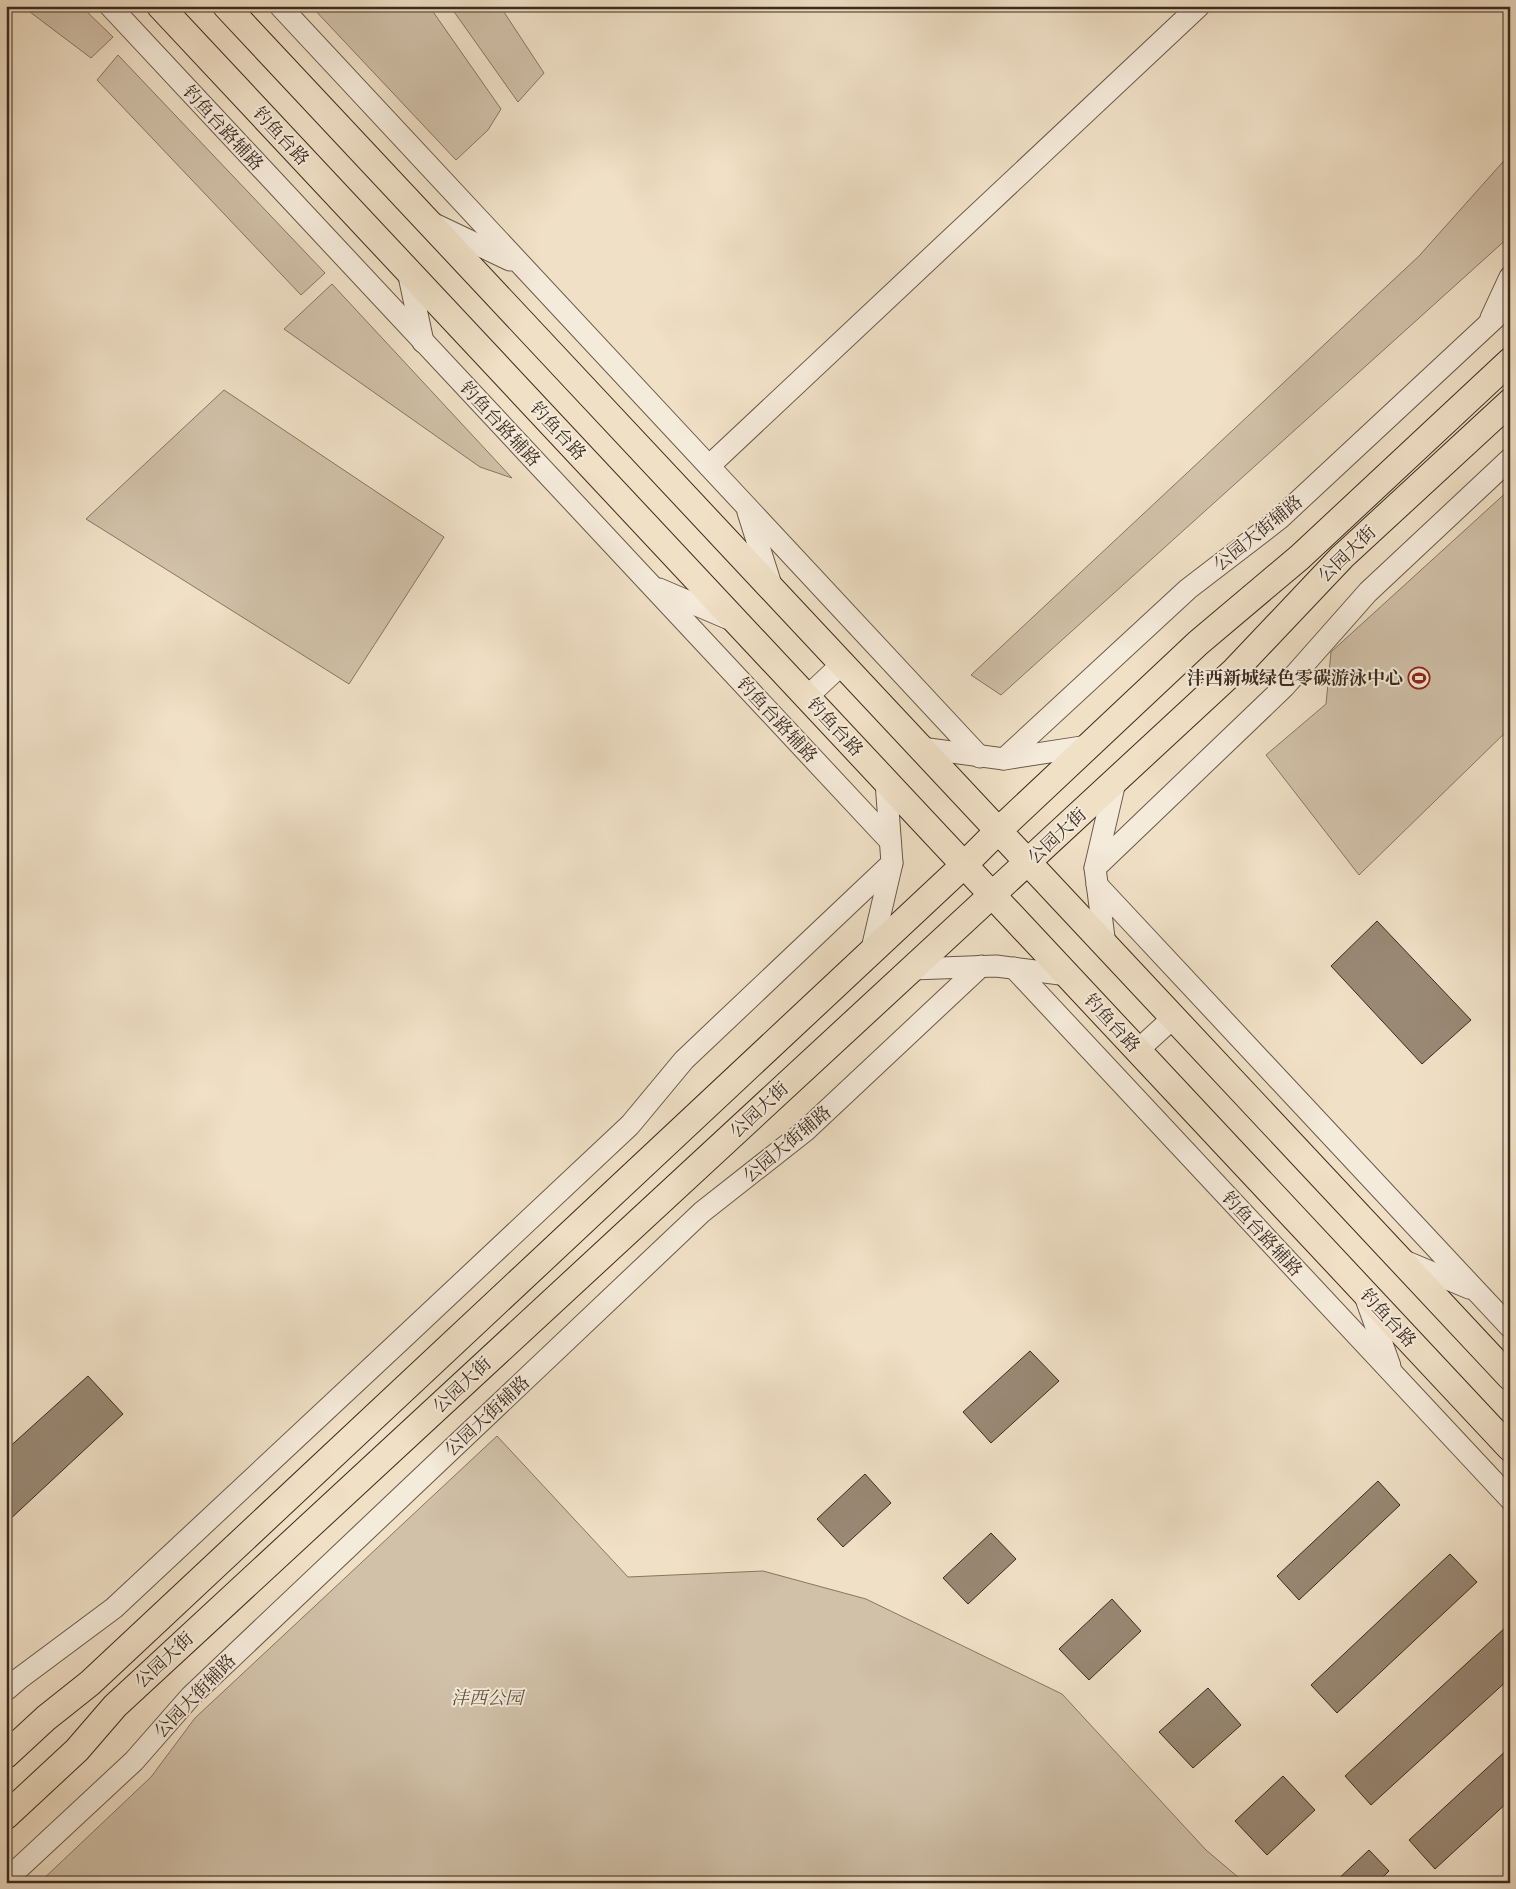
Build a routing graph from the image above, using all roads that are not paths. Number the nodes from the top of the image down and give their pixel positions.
1 (110, 6) edge
2 (160, 6) edge
3 (226, 6) edge
4 (280, 6) edge
5 (1199, 6) edge
6 (428, 221) junction
7 (522, 266) junction
8 (408, 271) junction
9 (1510, 277) edge
10 (1510, 304) edge
11 (1488, 324) junction
12 (423, 342) junction
13 (1510, 361) edge
14 (1510, 402) edge
15 (1510, 459) edge
16 (709, 466) junction
17 (746, 506) junction
18 (652, 586) junction
19 (773, 590) junction
20 (737, 622) junction
21 (842, 664) junction
22 (807, 697) junction
23 (1088, 746) junction
24 (921, 748) junction
25 (980, 757) junction
26 (1004, 759) junction
27 (886, 782) junction
28 (1115, 782) junction
29 (998, 831) junction
30 (890, 841) junction
31 (892, 863) junction
32 (1028, 863) junction
33 (964, 866) junction
34 (1096, 877) junction
35 (992, 895) junction
36 (1105, 945) junction
37 (871, 953) junction
38 (981, 966) junction
39 (1014, 968) junction
40 (912, 969) junction
41 (1068, 975) junction
42 (1173, 1018) junction
43 (1138, 1050) junction
44 (1399, 1258) junction
45 (1363, 1291) junction
46 (1476, 1291) junction
47 (1510, 1327) edge
48 (1393, 1374) junction
49 (1510, 1377) edge
50 (1510, 1448) edge
51 (1510, 1500) edge
52 (6, 1690) edge
53 (6, 1755) edge
54 (6, 1816) edge
55 (6, 1880) edge

1 - 12 street, 钓鱼台路辅路
2 - 8 main road, 钓鱼台路
3 - 6 main road
4 - 7 street
5 - 16 street
6 - 7 street
6 - 19 main road
7 - 16 street
8 - 12 street
8 - 20 main road, 钓鱼台路
9 - 11 street
10 - 11 street, 公园大街辅路
11 - 26 street, 公园大街辅路
12 - 18 street, 钓鱼台路辅路
13 - 23 main road, 公园大街
14 - 28 main road, 公园大街
15 - 34 street
16 - 17 street
17 - 19 street
17 - 25 street
18 - 20 street
18 - 30 street, 钓鱼台路辅路
19 - 21 main road
20 - 22 main road, 钓鱼台路
21 - 22 street
21 - 24 main road
22 - 27 main road, 钓鱼台路
23 - 26 street
23 - 29 main road, 公园大街
24 - 25 street
24 - 29 main road
25 - 26 street
27 - 30 street
27 - 33 main road, 钓鱼台路
28 - 32 main road, 公园大街
28 - 34 street
29 - 32 main road
29 - 33 main road, 公园大街
30 - 31 street
31 - 37 street
31 - 52 street
32 - 35 main road, 公园大街
32 - 36 main road
33 - 35 main road, 钓鱼台路
33 - 37 main road, 公园大街
34 - 36 street
34 - 46 street
35 - 40 main road, 公园大街
35 - 41 main road, 钓鱼台路
36 - 42 main road
37 - 53 main road, 公园大街
38 - 39 street
38 - 40 street
38 - 55 street, 公园大街辅路
39 - 41 street
39 - 48 street, 钓鱼台路辅路
40 - 54 main road, 公园大街
41 - 43 main road, 钓鱼台路
42 - 43 street
42 - 44 main road
43 - 45 main road, 钓鱼台路
44 - 46 street
44 - 49 main road
45 - 48 street
45 - 50 main road, 钓鱼台路
46 - 47 street
48 - 51 street, 钓鱼台路辅路

